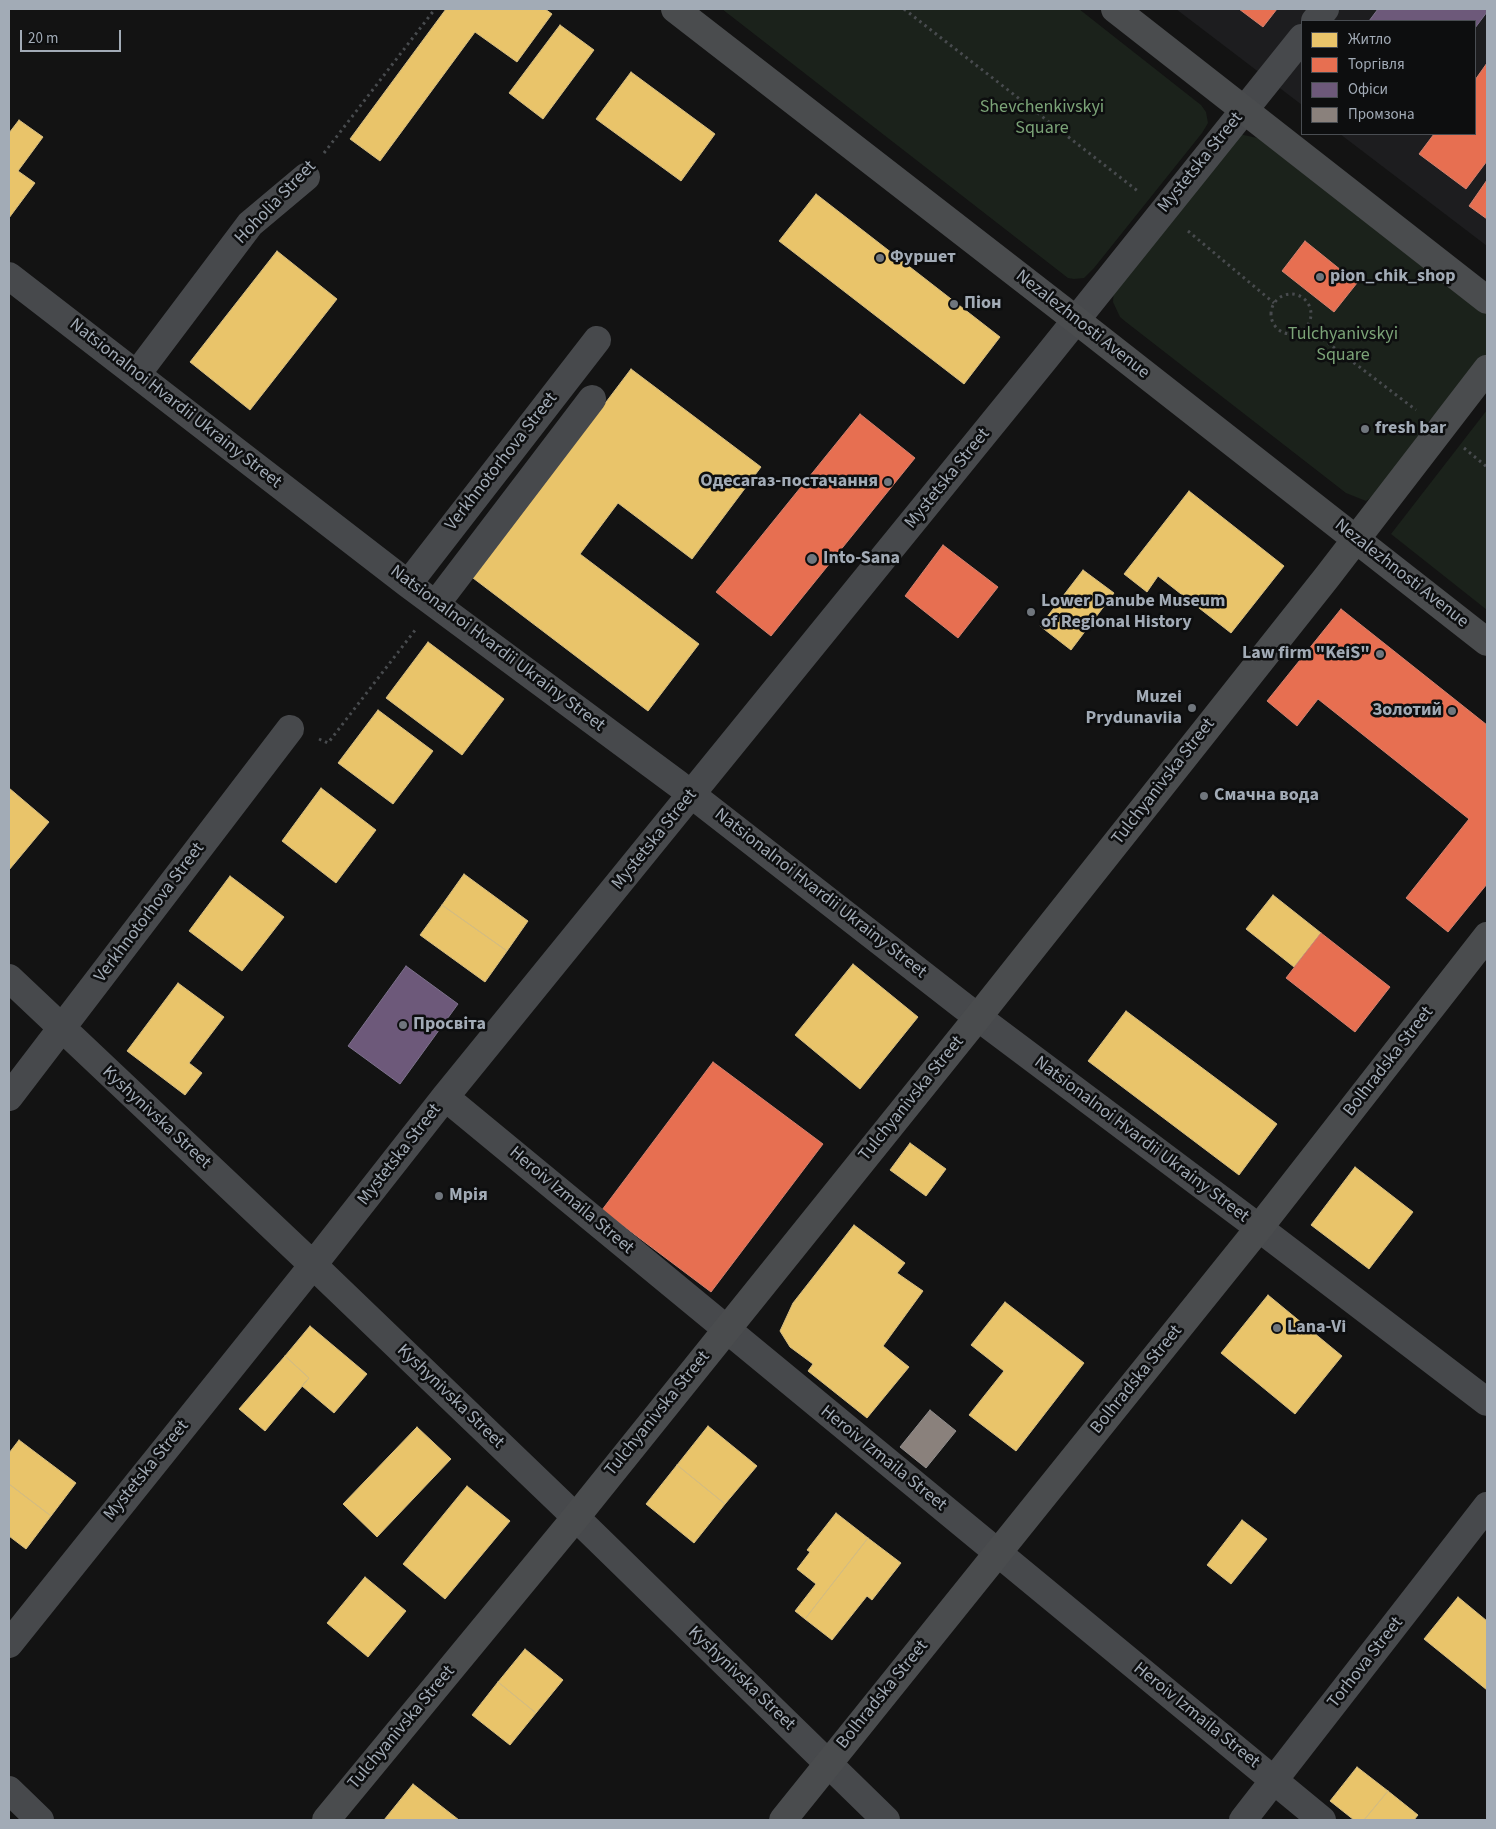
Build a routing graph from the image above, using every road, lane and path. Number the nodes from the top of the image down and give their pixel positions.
1 (435, 9) edge
2 (675, 9) edge
3 (904, 9) edge
4 (1115, 9) edge
5 (1325, 9) edge
6 (1316, 20) edge
7 (1301, 39) edge
8 (1243, 110) junction
9 (306, 177) joint
10 (1142, 194) dead end
11 (1185, 229) dead end
12 (9, 276) edge
13 (1487, 300) edge
14 (1274, 303) junction
15 (1076, 320) junction
16 (1307, 327) junction
17 (597, 340) dead end
18 (1487, 369) edge
19 (137, 374) junction
20 (592, 399) dead end
21 (1417, 411) dead end
22 (1461, 446) dead end
23 (1487, 467) edge
24 (1355, 539) junction
25 (408, 584) junction
26 (436, 604) junction
27 (1487, 642) edge
28 (290, 729) joint
29 (693, 794) junction
30 (1487, 936) edge
31 (9, 978) edge
32 (978, 1017) junction
33 (61, 1030) junction
34 (9, 1097) edge
35 (445, 1097) junction
36 (1259, 1228) junction
37 (313, 1265) junction
38 (726, 1330) junction
39 (1487, 1402) edge
40 (1487, 1506) edge
41 (576, 1517) junction
42 (998, 1553) junction
43 (9, 1644) edge
44 (828, 1764) junction
45 (1275, 1780) junction
46 (9, 1790) edge
47 (40, 1820) edge
48 (326, 1820) edge
49 (783, 1820) edge
50 (886, 1820) edge
51 (1243, 1820) edge
52 (1322, 1820) edge

1 - 9 path, Hoholia Street
2 - 15 main road, Nezalezhnosti Avenue
3 - 10 path
4 - 8 main road
5 - 6 street
7 - 8 street, Mystetska Street
8 - 13 main road
8 - 15 street, Mystetska Street
9 - 19 street, Hoholia Street
11 - 14 path
12 - 19 street, Natsionalnoi Hvardii Ukrainy Street
14 - 16 path
14 - 16 path
15 - 24 main road, Nezalezhnosti Avenue
15 - 29 street, Mystetska Street
16 - 21 path
17 - 25 street, Verkhnotorhova Street
18 - 24 main road, Tulchyanivska Street
19 - 25 street, Natsionalnoi Hvardii Ukrainy Street
20 - 26 street
22 - 23 path
24 - 27 main road, Nezalezhnosti Avenue
24 - 32 main road, Tulchyanivska Street
25 - 26 street, Natsionalnoi Hvardii Ukrainy Street
26 - 28 path
26 - 29 street, Natsionalnoi Hvardii Ukrainy Street
28 - 33 street, Verkhnotorhova Street
29 - 32 street, Natsionalnoi Hvardii Ukrainy Street
29 - 35 street, Mystetska Street
30 - 36 main road, Bolhradska Street
31 - 33 street, Kyshynivska Street
32 - 36 street, Natsionalnoi Hvardii Ukrainy Street
32 - 38 main road, Tulchyanivska Street
33 - 34 street, Verkhnotorhova Street
33 - 37 street, Kyshynivska Street
35 - 37 street, Mystetska Street
35 - 38 street, Heroiv Izmaila Street
36 - 39 street, Natsionalnoi Hvardii Ukrainy Street
36 - 42 main road, Bolhradska Street
37 - 41 street, Kyshynivska Street
37 - 43 street, Mystetska Street
38 - 41 main road, Tulchyanivska Street
38 - 42 street, Heroiv Izmaila Street
40 - 45 street, Torhova Street
41 - 44 street, Kyshynivska Street
41 - 48 main road, Tulchyanivska Street
42 - 44 main road, Bolhradska Street
42 - 45 street, Heroiv Izmaila Street
44 - 49 main road, Bolhradska Street
44 - 50 street, Kyshynivska Street
45 - 51 street, Torhova Street
45 - 52 street, Heroiv Izmaila Street
46 - 47 street

